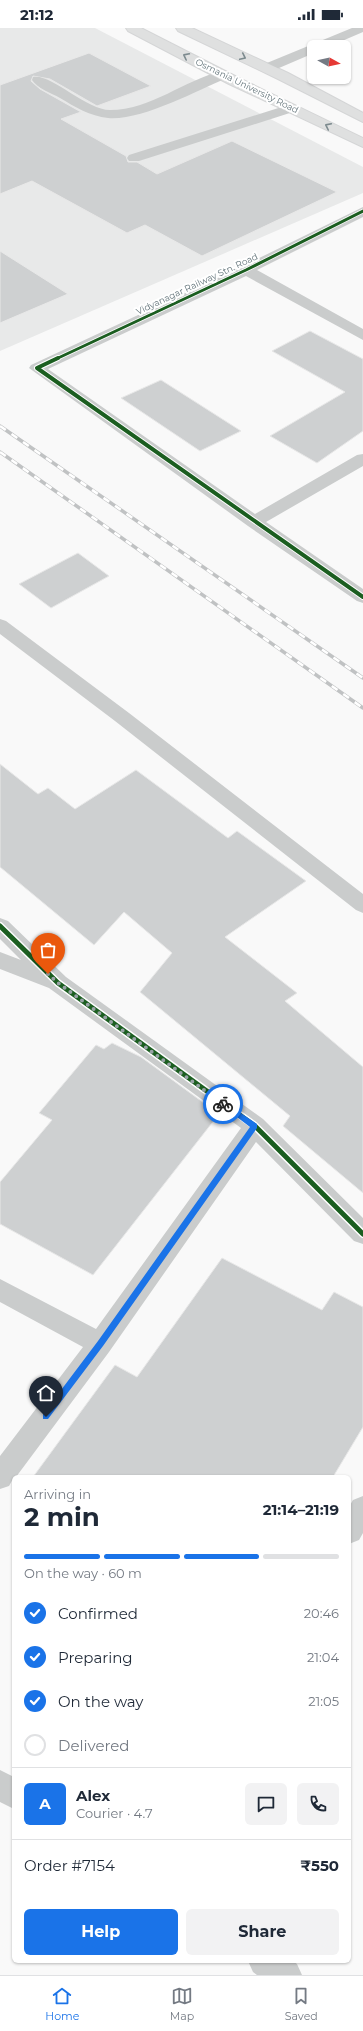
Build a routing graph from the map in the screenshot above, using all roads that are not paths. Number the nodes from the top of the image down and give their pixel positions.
1 (132, 28) edge
2 (182, 28) edge
3 (363, 28) edge
4 (334, 40) edge
5 (307, 51) edge
6 (267, 68) junction
7 (222, 75) junction
8 (38, 80) dead end
9 (292, 108) junction
10 (363, 118) edge
11 (363, 142) edge
12 (134, 158) dead end
13 (363, 211) edge
14 (246, 270) junction
15 (363, 335) edge
16 (363, 459) edge
17 (254, 522) junction
18 (363, 597) edge
19 (0, 625) edge
20 (363, 905) edge
21 (0, 926) edge
22 (0, 960) edge
23 (58, 983) junction
24 (254, 1126) junction
25 (363, 1234) edge
26 (0, 1290) edge
27 (100, 1344) junction
28 (0, 1477) edge
29 (363, 1509) edge
30 (351, 1528) edge
31 (0, 1785) edge
32 (12, 1793) edge
33 (267, 1963) edge
34 (286, 1975) edge

7 -> 1 main road, Osmania University Road
2 -> 6 main road
3 - 4 street
5 - 6 street
6 - 10 main road
7 - 8 street
7 - 9 main road, Osmania University Road
11 -> 9 main road, Osmania University Road
9 - 12 street
13 - 14 street, Vidyanagar Railway Stn. Road
14 - 15 street
14 - 17 street, Vidyanagar Railway Stn. Road
16 - 17 street
17 - 18 street
19 - 20 street
21 - 23 street
22 - 23 street
23 - 24 street
24 - 25 street
24 - 27 street
26 - 27 street
27 - 28 street
29 - 30 street
31 - 32 street
33 - 34 street

